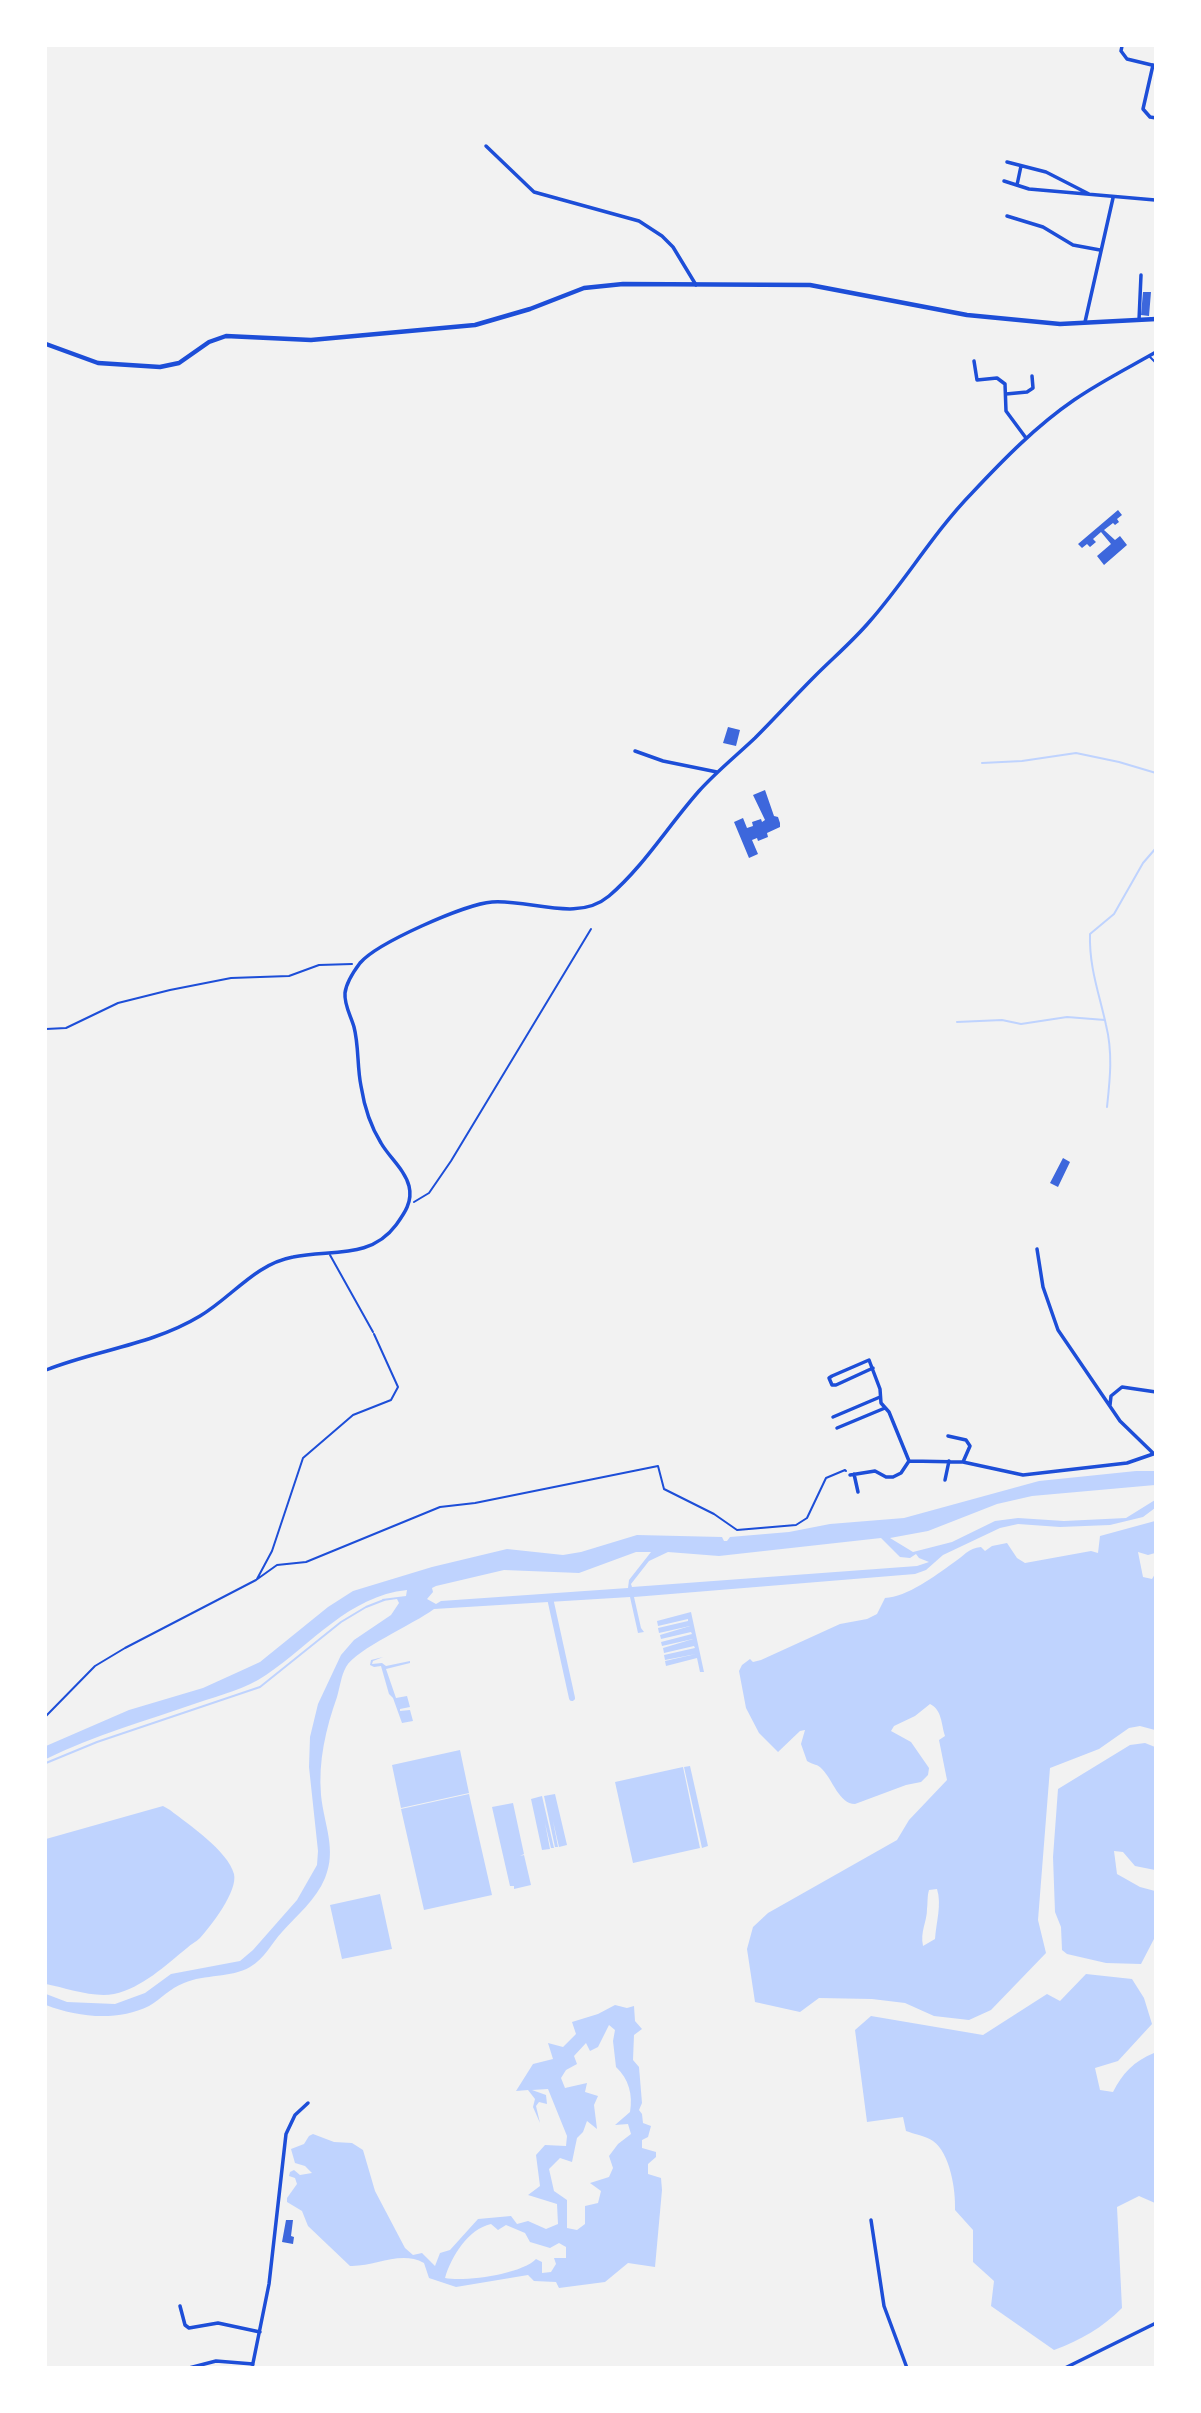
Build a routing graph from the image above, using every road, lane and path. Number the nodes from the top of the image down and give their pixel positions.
1 (1122, 46) edge
2 (1154, 65) edge
3 (1156, 118) edge
4 (486, 146) dead end
5 (1007, 162) dead end
6 (1021, 166) junction
7 (1004, 181) dead end
8 (1017, 185) junction
9 (1091, 195) junction
10 (1113, 198) junction
11 (1156, 200) edge
12 (1007, 216) dead end
13 (1100, 250) junction
14 (1141, 275) dead end
15 (696, 285) junction
16 (1156, 319) edge
17 (1139, 320) junction
18 (1085, 321) junction
19 (46, 344) edge
20 (1156, 352) edge
21 (1149, 356) junction
22 (974, 362) dead end
23 (1156, 363) edge
24 (1032, 376) dead end
25 (1005, 394) junction
26 (1026, 438) junction
27 (635, 751) dead end
28 (717, 772) junction
29 (592, 929) dead end
30 (359, 964) junction
31 (46, 1029) edge
32 (408, 1205) junction
33 (1037, 1249) dead end
34 (329, 1254) junction
35 (373, 1332) joint
36 (873, 1368) junction
37 (46, 1370) edge
38 (1156, 1392) edge
39 (880, 1397) junction
40 (1110, 1405) junction
41 (885, 1408) junction
42 (832, 1417) dead end
43 (837, 1428) dead end
44 (948, 1436) dead end
45 (1155, 1453) edge
46 (909, 1461) junction
47 (949, 1461) junction
48 (963, 1462) junction
49 (852, 1474) junction
50 (945, 1480) dead end
51 (858, 1492) dead end
52 (256, 1580) junction
53 (46, 1716) edge
54 (308, 2103) dead end
55 (870, 2220) dead end
56 (180, 2306) dead end
57 (1156, 2323) edge
58 (260, 2332) junction
59 (253, 2366) edge
60 (189, 2368) edge
61 (907, 2368) edge
62 (1065, 2368) edge

1 - 2 street
2 - 3 street
4 - 15 street
5 - 6 street
6 - 8 street
6 - 9 street
7 - 8 street
8 - 9 street
9 - 10 street
10 - 11 street
10 - 13 street
12 - 13 street
13 - 18 street
14 - 17 street
15 - 18 street
15 - 19 street
16 - 17 street
17 - 18 street
20 - 21 street
21 - 23 lane
21 - 26 street
22 - 25 street
24 - 25 street
25 - 26 street
26 - 28 street
27 - 28 street
28 - 30 street
29 - 32 path
30 - 31 path
30 - 32 street
32 - 34 street
33 - 40 street
34 - 35 lane
34 - 37 street
35 - 52 path
36 - 36 street
36 - 39 street
38 - 40 street
39 - 41 street
39 - 42 street
40 - 45 street
41 - 43 street
41 - 46 street
44 - 48 street
45 - 48 street
46 - 47 street
46 - 49 street
47 - 48 street
47 - 50 street
49 - 51 street
49 - 52 path
52 - 53 path
54 - 58 street
55 - 61 street
56 - 58 street
57 - 62 street
58 - 59 street
59 - 60 street

